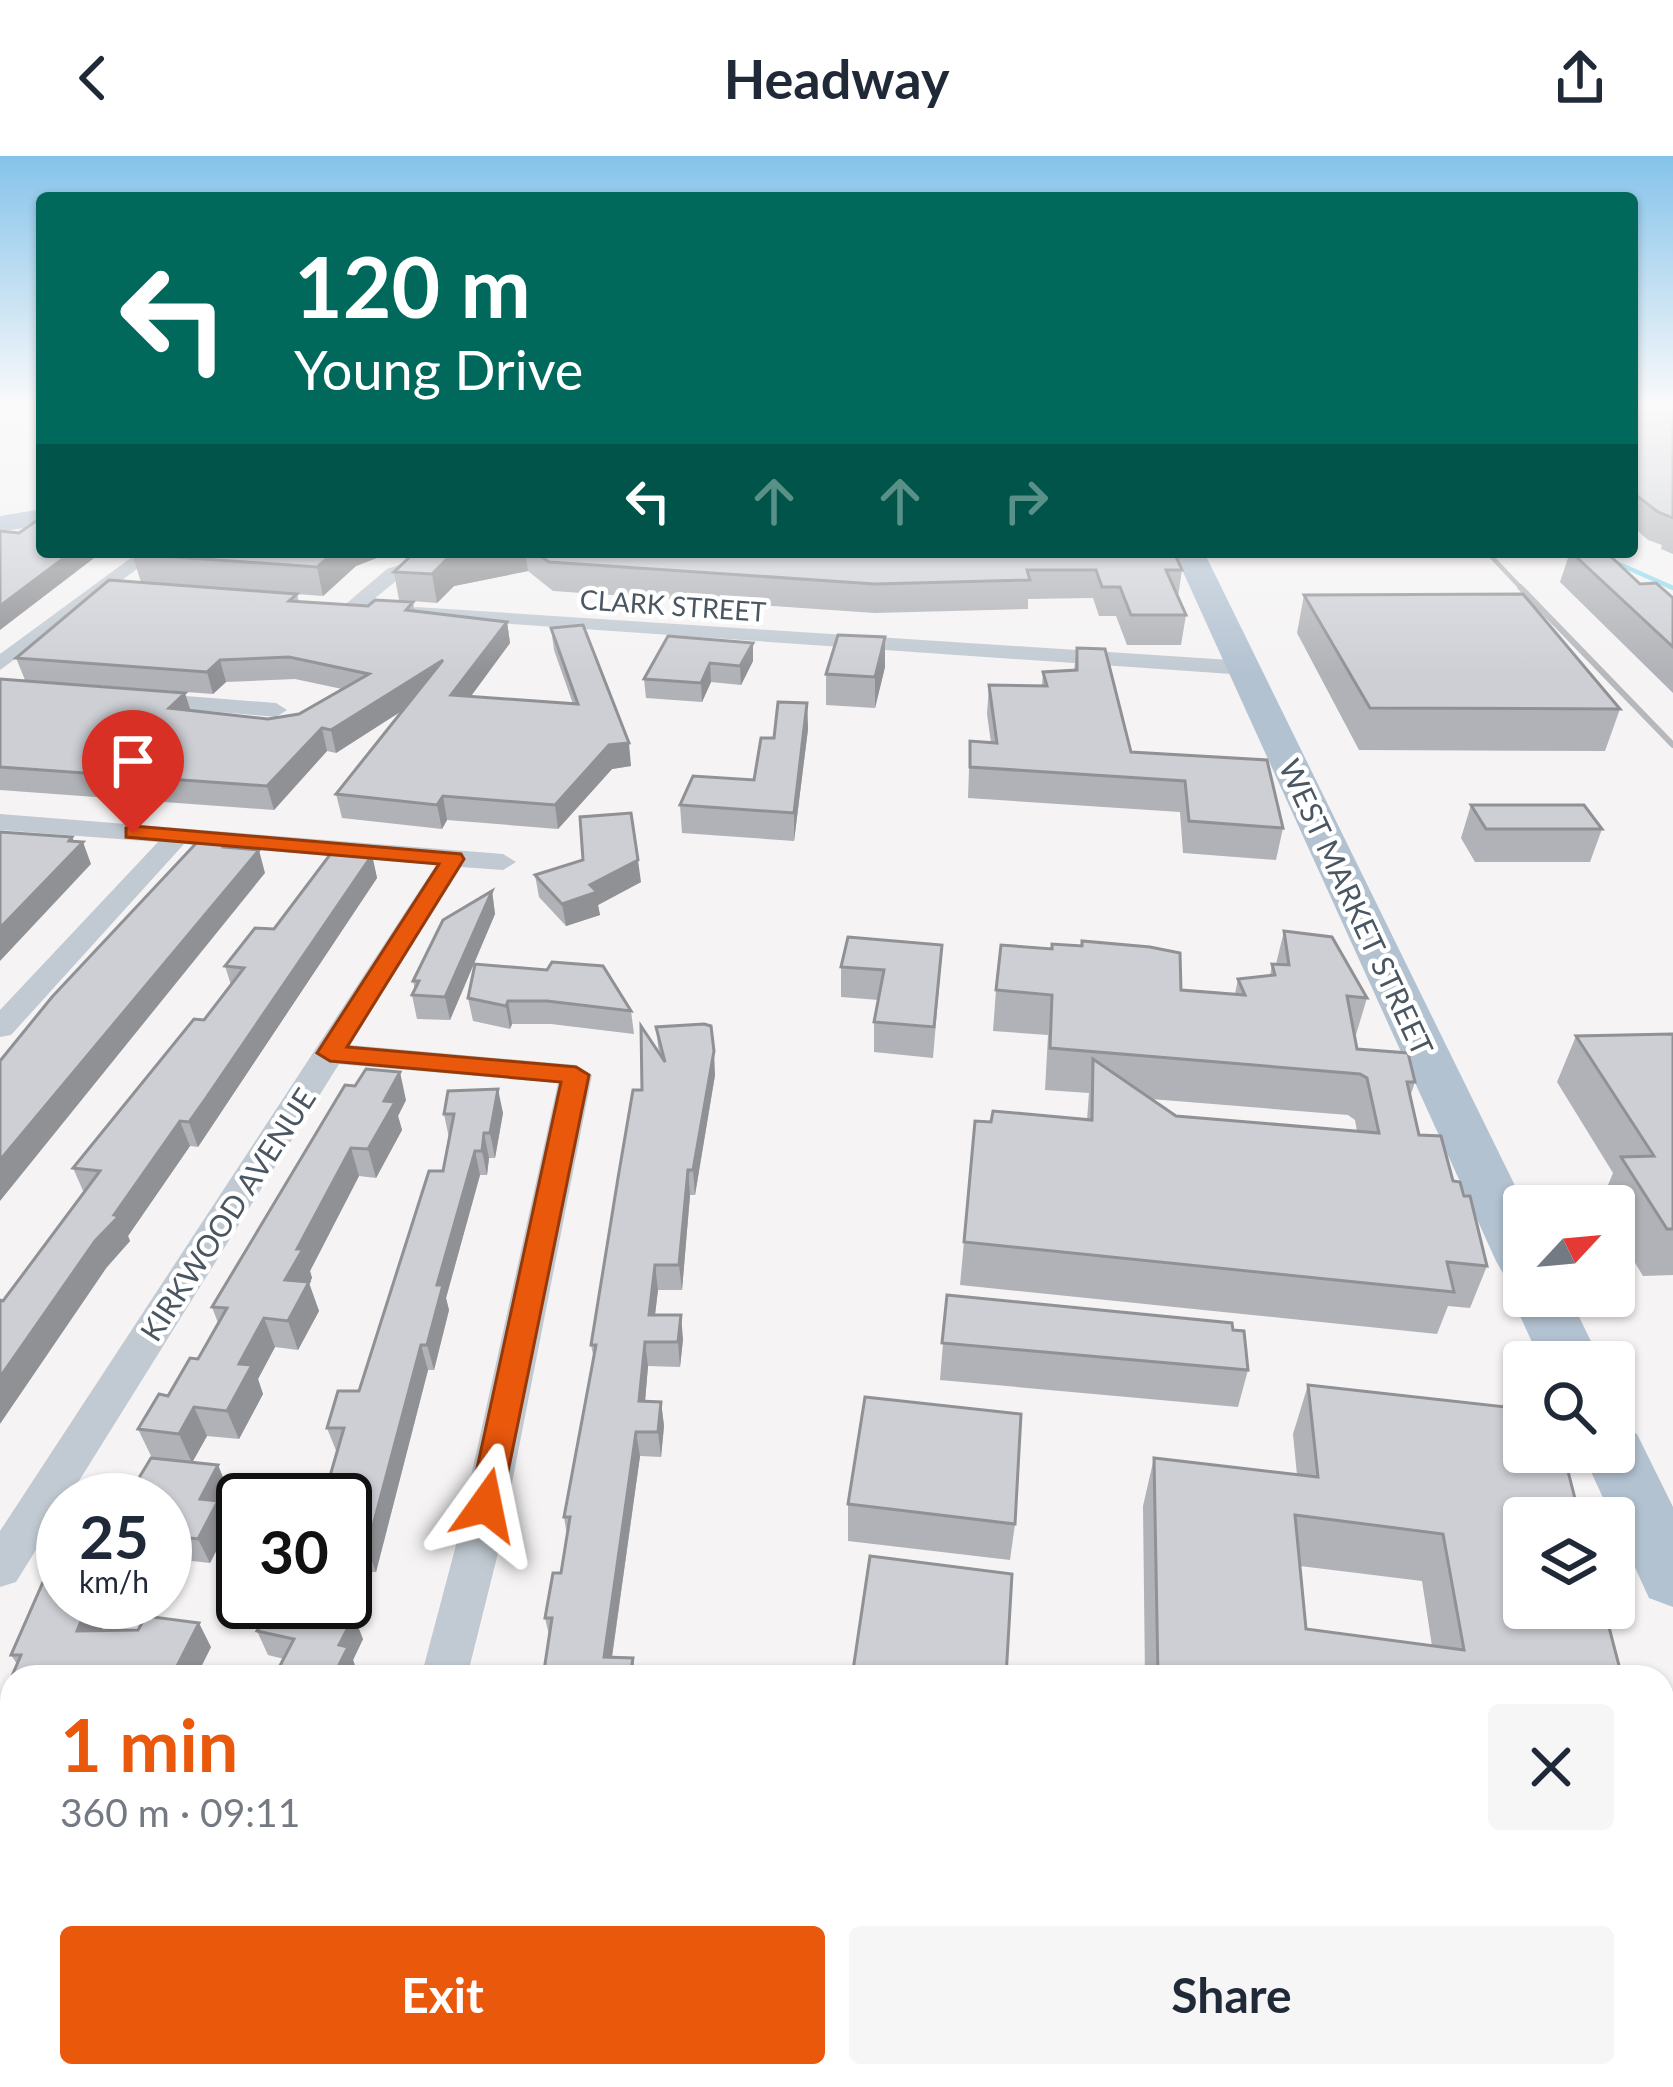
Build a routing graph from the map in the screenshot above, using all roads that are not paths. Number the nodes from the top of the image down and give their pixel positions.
1 (36, 514) edge
2 (0, 520) edge
3 (142, 558) edge
4 (439, 558) edge
5 (1192, 558) edge
6 (96, 589) junction
7 (142, 593) edge
8 (374, 610) edge
9 (398, 612) edge
10 (0, 664) edge
11 (1246, 668) junction
12 (115, 698) edge
13 (277, 710) dead end
14 (0, 822) edge
15 (178, 836) junction
16 (453, 859) junction
17 (503, 862) dead end
18 (0, 1028) edge
19 (330, 1053) junction
20 (1503, 1217) edge
21 (1624, 1473) edge
22 (0, 1568) edge
23 (1673, 1577) edge
24 (447, 1665) edge

1 - 2 main road
3 - 6 street
4 - 8 street
5 - 11 main road, WEST MARKET STREET
6 - 7 street
6 - 10 street
9 - 11 street, CLARK STREET
11 - 20 main road, WEST MARKET STREET
12 - 13 street
14 - 15 street
15 - 16 street
15 - 18 street
16 - 17 street
16 - 19 street, KIRKWOOD AVENUE
19 - 22 street, KIRKWOOD AVENUE
19 - 24 street
21 - 23 main road

